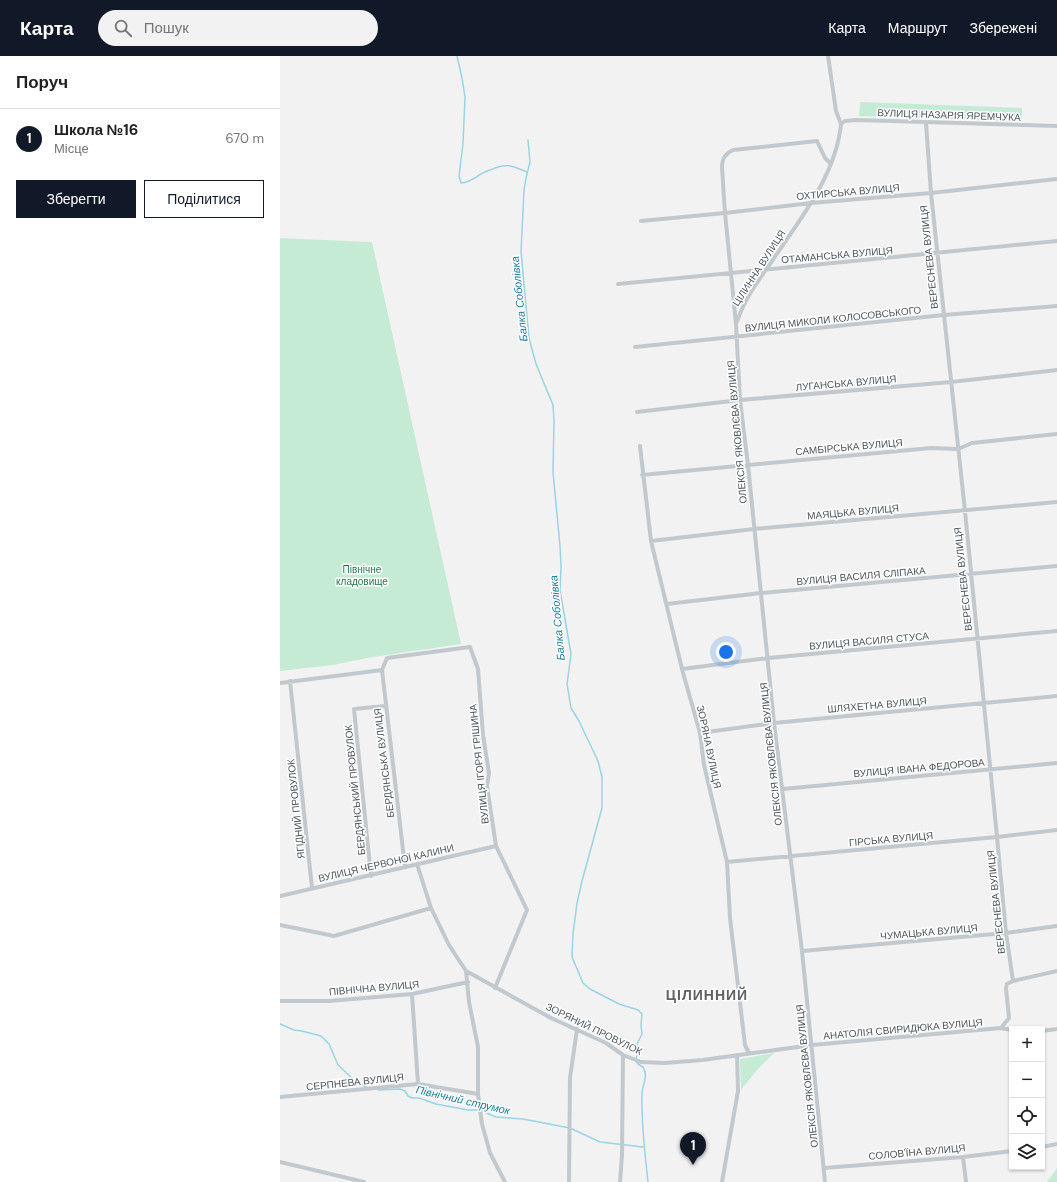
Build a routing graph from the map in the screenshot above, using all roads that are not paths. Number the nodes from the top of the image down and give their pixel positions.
1 (828, 56) edge
2 (926, 123) junction
3 (841, 124) junction
4 (1057, 126) edge
5 (831, 164) junction
6 (1057, 179) edge
7 (930, 193) junction
8 (811, 203) junction
9 (725, 213) junction
10 (641, 221) dead end
11 (1057, 241) edge
12 (937, 254) junction
13 (765, 270) junction
14 (732, 272) junction
15 (618, 284) dead end
16 (1057, 306) edge
17 (944, 315) junction
18 (736, 324) junction
19 (737, 337) junction
20 (635, 347) dead end
21 (1057, 370) edge
22 (952, 382) junction
23 (740, 400) junction
24 (637, 412) dead end
25 (1057, 434) edge
26 (640, 446) dead end
27 (958, 448) junction
28 (748, 465) junction
29 (642, 475) junction
30 (1057, 502) edge
31 (965, 511) junction
32 (754, 529) junction
33 (652, 541) junction
34 (1057, 566) edge
35 (971, 574) junction
36 (761, 593) junction
37 (667, 604) junction
38 (1057, 631) edge
39 (978, 639) junction
40 (387, 658) joint
41 (768, 658) junction
42 (682, 669) junction
43 (382, 670) junction
44 (290, 681) junction
45 (280, 683) edge
46 (1057, 696) edge
47 (984, 703) junction
48 (385, 706) junction
49 (774, 723) junction
50 (700, 733) junction
51 (1057, 762) edge
52 (991, 769) junction
53 (783, 789) junction
54 (1057, 830) edge
55 (998, 837) junction
56 (496, 846) junction
57 (790, 856) junction
58 (727, 862) junction
59 (417, 864) junction
60 (405, 867) junction
61 (372, 876) junction
62 (312, 888) junction
63 (280, 896) edge
64 (431, 908) junction
65 (280, 925) edge
66 (1057, 926) edge
67 (1006, 933) junction
68 (802, 951) junction
69 (466, 971) junction
70 (1057, 971) edge
71 (1013, 981) junction
72 (468, 982) junction
73 (495, 988) junction
74 (412, 994) junction
75 (280, 1001) edge
76 (1001, 1028) junction
77 (577, 1029) junction
78 (1009, 1029) edge
79 (1057, 1029) edge
80 (1045, 1030) edge
81 (812, 1045) junction
82 (749, 1053) junction
83 (623, 1055) junction
84 (737, 1055) junction
85 (418, 1084) junction
86 (478, 1094) junction
87 (280, 1097) edge
88 (1057, 1144) edge
89 (1045, 1146) edge
90 (1009, 1151) edge
91 (963, 1157) junction
92 (280, 1162) edge
93 (824, 1168) junction
94 (364, 1182) edge
95 (505, 1182) edge
96 (569, 1182) edge
97 (620, 1182) edge
98 (722, 1182) edge
99 (825, 1182) edge
100 (966, 1182) edge

1 - 3 street
2 - 3 street, ВУЛИЦЯ НАЗАРІЯ ЯРЕМЧУКА
2 - 4 street, ВУЛИЦЯ НАЗАРІЯ ЯРЕМЧУКА
2 - 7 street, ВЕРЕСНЕВА ВУЛИЦЯ
3 - 5 street, ЦІЛИННА ВУЛИЦЯ
5 - 8 street, ЦІЛИННА ВУЛИЦЯ
5 - 9 street, ЦІЛИННА ВУЛИЦЯ
6 - 7 street, ОХТИРСЬКА ВУЛИЦЯ
7 - 8 street, ОХТИРСЬКА ВУЛИЦЯ
7 - 12 street, ВЕРЕСНЕВА ВУЛИЦЯ
8 - 9 street, ОХТИРСЬКА ВУЛИЦЯ
8 - 13 street, ЦІЛИННА ВУЛИЦЯ
9 - 10 street, ОХТИРСЬКА ВУЛИЦЯ
9 - 14 street, ЦІЛИННА ВУЛИЦЯ
11 - 12 street, ОТАМАНСЬКА ВУЛИЦЯ
12 - 13 street, ОТАМАНСЬКА ВУЛИЦЯ
12 - 17 street, ВЕРЕСНЕВА ВУЛИЦЯ
13 - 14 street, ОТАМАНСЬКА ВУЛИЦЯ
13 - 18 street, ЦІЛИННА ВУЛИЦЯ
14 - 15 street, ОТАМАНСЬКА ВУЛИЦЯ
14 - 18 street, ЦІЛИННА ВУЛИЦЯ
16 - 17 street, ВУЛИЦЯ МИКОЛИ КОЛОСОВСЬКОГО
17 - 19 street, ВУЛИЦЯ МИКОЛИ КОЛОСОВСЬКОГО
17 - 22 street, ВЕРЕСНЕВА ВУЛИЦЯ
18 - 19 street, ОЛЕКСІЯ ЯКОВЛЄВА ВУЛИЦЯ
19 - 20 street, ВУЛИЦЯ МИКОЛИ КОЛОСОВСЬКОГО
19 - 23 street, ОЛЕКСІЯ ЯКОВЛЄВА ВУЛИЦЯ
21 - 22 street, ЛУГАНСЬКА ВУЛИЦЯ
22 - 23 street, ЛУГАНСЬКА ВУЛИЦЯ
22 - 27 street, ВЕРЕСНЕВА ВУЛИЦЯ
23 - 24 street, ЛУГАНСЬКА ВУЛИЦЯ
23 - 28 street, ОЛЕКСІЯ ЯКОВЛЄВА ВУЛИЦЯ
25 - 27 street, САМБІРСЬКА ВУЛИЦЯ
26 - 29 street, ЗОРЯНА ВУЛИЦЯ
27 - 28 street, САМБІРСЬКА ВУЛИЦЯ
27 - 31 street, ВЕРЕСНЕВА ВУЛИЦЯ
28 - 29 street, САМБІРСЬКА ВУЛИЦЯ
28 - 32 street, ОЛЕКСІЯ ЯКОВЛЄВА ВУЛИЦЯ
29 - 33 street, ЗОРЯНА ВУЛИЦЯ
30 - 31 street, МАЯЦЬКА ВУЛИЦЯ
31 - 32 street, МАЯЦЬКА ВУЛИЦЯ
31 - 35 street, ВЕРЕСНЕВА ВУЛИЦЯ
32 - 33 street, МАЯЦЬКА ВУЛИЦЯ
32 - 36 street, ОЛЕКСІЯ ЯКОВЛЄВА ВУЛИЦЯ
33 - 37 street, ЗОРЯНА ВУЛИЦЯ
34 - 35 street, ВУЛИЦЯ ВАСИЛЯ СЛІПАКА
35 - 36 street, ВУЛИЦЯ ВАСИЛЯ СЛІПАКА
35 - 39 street, ВЕРЕСНЕВА ВУЛИЦЯ
36 - 37 street, ВУЛИЦЯ ВАСИЛЯ СЛІПАКА
36 - 41 street, ОЛЕКСІЯ ЯКОВЛЄВА ВУЛИЦЯ
37 - 42 street, ЗОРЯНА ВУЛИЦЯ
38 - 39 street, ВУЛИЦЯ ВАСИЛЯ СТУСА
39 - 41 street, ВУЛИЦЯ ВАСИЛЯ СТУСА
39 - 47 street, ВЕРЕСНЕВА ВУЛИЦЯ
40 - 43 street, БЕРДЯНСЬКА ВУЛИЦЯ
40 - 56 street, ВУЛИЦЯ ІГОРЯ ГРІШИНА
41 - 42 street, ВУЛИЦЯ ВАСИЛЯ СТУСА
41 - 49 street, ОЛЕКСІЯ ЯКОВЛЄВА ВУЛИЦЯ
42 - 50 street, ЗОРЯНА ВУЛИЦЯ
43 - 44 street
43 - 48 street, БЕРДЯНСЬКА ВУЛИЦЯ
44 - 45 street
44 - 62 street, ЯГІДНИЙ ПРОВУЛОК
46 - 47 street, ШЛЯХЕТНА ВУЛИЦЯ
47 - 49 street, ШЛЯХЕТНА ВУЛИЦЯ
47 - 52 street, ВЕРЕСНЕВА ВУЛИЦЯ
48 - 60 street, БЕРДЯНСЬКА ВУЛИЦЯ
48 - 61 street, БЕРДЯНСЬКИЙ ПРОВУЛОК
49 - 50 street, ШЛЯХЕТНА ВУЛИЦЯ
49 - 53 street, ОЛЕКСІЯ ЯКОВЛЄВА ВУЛИЦЯ
50 - 58 street, ЗОРЯНА ВУЛИЦЯ
51 - 52 street, ВУЛИЦЯ ІВАНА ФЕДОРОВА
52 - 53 street, ВУЛИЦЯ ІВАНА ФЕДОРОВА
52 - 55 street, ВЕРЕСНЕВА ВУЛИЦЯ
53 - 57 street, ОЛЕКСІЯ ЯКОВЛЄВА ВУЛИЦЯ
54 - 55 street, ГІРСЬКА ВУЛИЦЯ
55 - 57 street, ГІРСЬКА ВУЛИЦЯ
55 - 67 street, ВЕРЕСНЕВА ВУЛИЦЯ
56 - 59 street, ВУЛИЦЯ ЧЕРВОНОЇ КАЛИНИ
56 - 73 street, ВУЛИЦЯ ІГОРЯ ГРІШИНА
57 - 58 street, ГІРСЬКА ВУЛИЦЯ
57 - 68 street, ОЛЕКСІЯ ЯКОВЛЄВА ВУЛИЦЯ
58 - 82 street, ЗОРЯНА ВУЛИЦЯ
59 - 60 street, ВУЛИЦЯ ЧЕРВОНОЇ КАЛИНИ
59 - 64 street
60 - 61 street, ВУЛИЦЯ ЧЕРВОНОЇ КАЛИНИ
61 - 62 street, ВУЛИЦЯ ЧЕРВОНОЇ КАЛИНИ
62 - 63 street, ВУЛИЦЯ ЧЕРВОНОЇ КАЛИНИ
64 - 65 street
64 - 69 street
66 - 67 street, ЧУМАЦЬКА ВУЛИЦЯ
67 - 68 street, ЧУМАЦЬКА ВУЛИЦЯ
67 - 71 street, ВЕРЕСНЕВА ВУЛИЦЯ
68 - 81 street, ОЛЕКСІЯ ЯКОВЛЄВА ВУЛИЦЯ
69 - 72 street
69 - 73 street, ЗОРЯНИЙ ПРОВУЛОК
70 - 71 street
71 - 76 street, ВЕРЕСНЕВА ВУЛИЦЯ
72 - 74 street, ПІВНІЧНА ВУЛИЦЯ
72 - 86 street
73 - 77 street, ЗОРЯНИЙ ПРОВУЛОК
74 - 75 street, ПІВНІЧНА ВУЛИЦЯ
74 - 85 street
76 - 78 street, АНАТОЛІЯ СВИРИДЮКА ВУЛИЦЯ
76 - 81 street, АНАТОЛІЯ СВИРИДЮКА ВУЛИЦЯ
77 - 83 street, ЗОРЯНИЙ ПРОВУЛОК
77 - 96 street
79 - 80 street
81 - 82 street, АНАТОЛІЯ СВИРИДЮКА ВУЛИЦЯ
81 - 93 street, ОЛЕКСІЯ ЯКОВЛЄВА ВУЛИЦЯ
82 - 84 street, ЗОРЯНИЙ ПРОВУЛОК
83 - 84 street, ЗОРЯНИЙ ПРОВУЛОК
83 - 97 street
84 - 98 street
85 - 86 street, СЕРПНЕВА ВУЛИЦЯ
85 - 87 street, СЕРПНЕВА ВУЛИЦЯ
86 - 95 street
88 - 89 street
90 - 91 street, СОЛОВ'ЇНА ВУЛИЦЯ
91 - 93 street, СОЛОВ'ЇНА ВУЛИЦЯ
91 - 100 street
92 - 94 street
93 - 99 street, ОЛЕКСІЯ ЯКОВЛЄВА ВУЛИЦЯ

